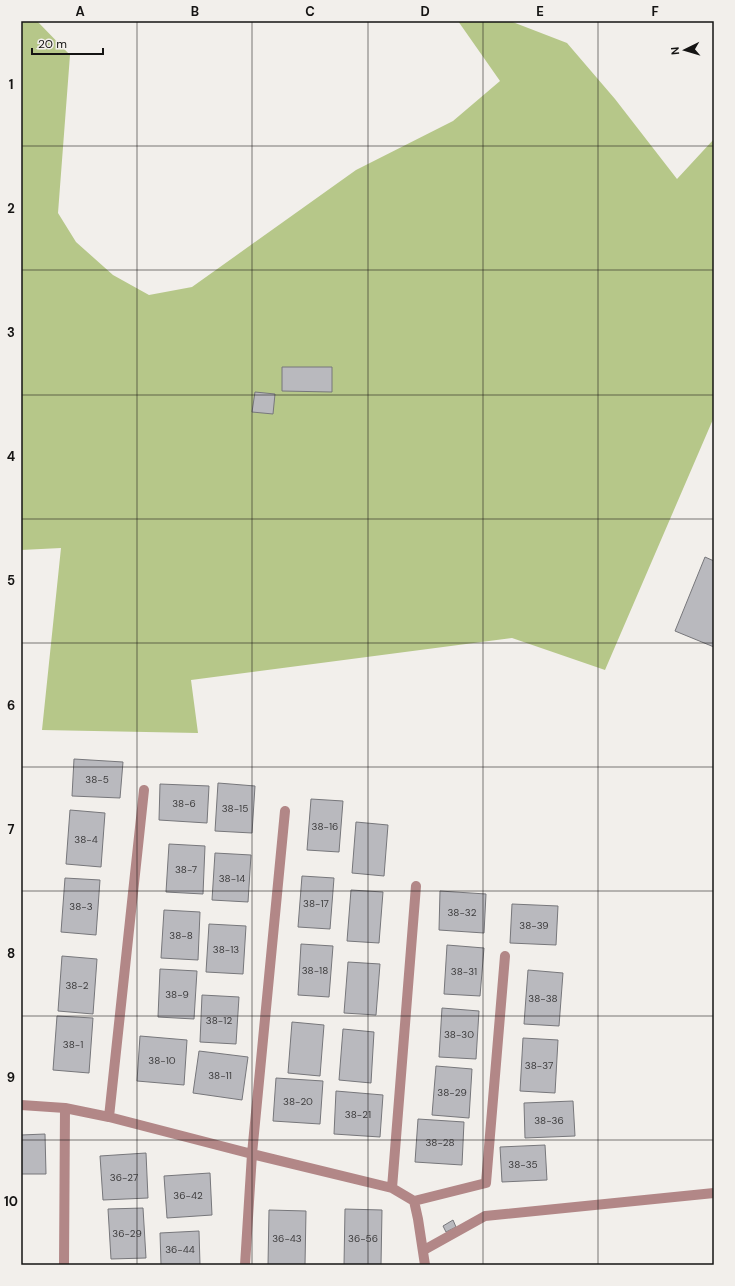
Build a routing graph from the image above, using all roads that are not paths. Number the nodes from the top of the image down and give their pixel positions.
1 (144, 790) dead end
2 (285, 811) dead end
3 (416, 886) dead end
4 (505, 956) dead end
5 (21, 1105) edge
6 (65, 1108) junction
7 (109, 1117) junction
8 (252, 1154) junction
9 (392, 1188) junction
10 (714, 1193) edge
11 (414, 1201) junction
12 (424, 1250) junction
13 (64, 1265) edge
14 (245, 1265) edge
15 (425, 1265) edge

1 - 7 street
2 - 8 street
3 - 9 street
4 - 11 street
5 - 6 street
6 - 7 street
6 - 13 street
7 - 8 street
8 - 9 street
8 - 14 street
9 - 11 street
10 - 12 street
11 - 12 street
12 - 15 street

